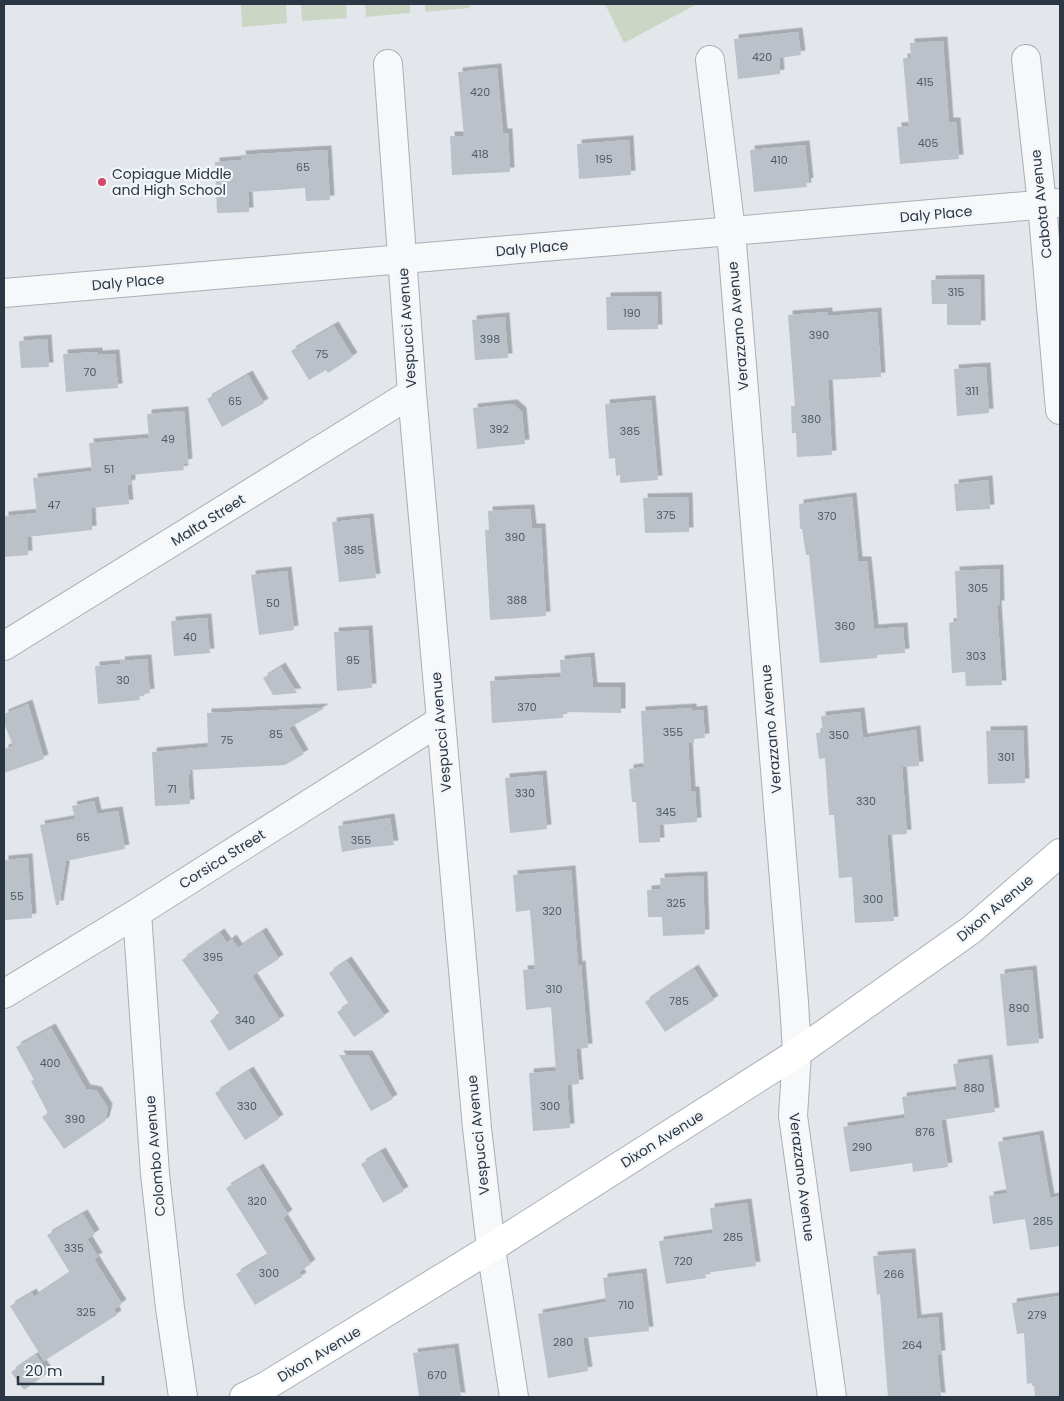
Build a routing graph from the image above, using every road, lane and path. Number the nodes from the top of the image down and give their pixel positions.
1 (1026, 59) dead end
2 (710, 60) dead end
3 (388, 64) dead end
4 (1051, 204) edge
5 (731, 231) junction
6 (402, 258) junction
7 (4, 292) edge
8 (412, 393) junction
9 (1060, 410) edge
10 (4, 646) edge
11 (440, 721) junction
12 (1060, 852) edge
13 (137, 913) junction
14 (4, 994) edge
15 (798, 1054) junction
16 (491, 1248) junction
17 (183, 1397) edge
18 (244, 1397) edge
19 (514, 1397) edge
20 (832, 1397) edge

1 - 4 street, Cabota Avenue
2 - 5 street, Verazzano Avenue
3 - 6 street, Vespucci Avenue
4 - 5 street, Daly Place
4 - 9 street, Cabota Avenue
5 - 6 street, Daly Place
5 - 15 street, Verazzano Avenue
6 - 7 street, Daly Place
6 - 8 street, Vespucci Avenue
8 - 10 street, Malta Street
8 - 11 street, Vespucci Avenue
11 - 13 street, Corsica Street
11 - 16 street, Vespucci Avenue
12 - 15 main road, Dixon Avenue
13 - 14 street, Corsica Street
13 - 17 street, Colombo Avenue
15 - 16 main road, Dixon Avenue
15 - 20 street, Verazzano Avenue
16 - 18 main road, Dixon Avenue
16 - 19 street, Vespucci Avenue

